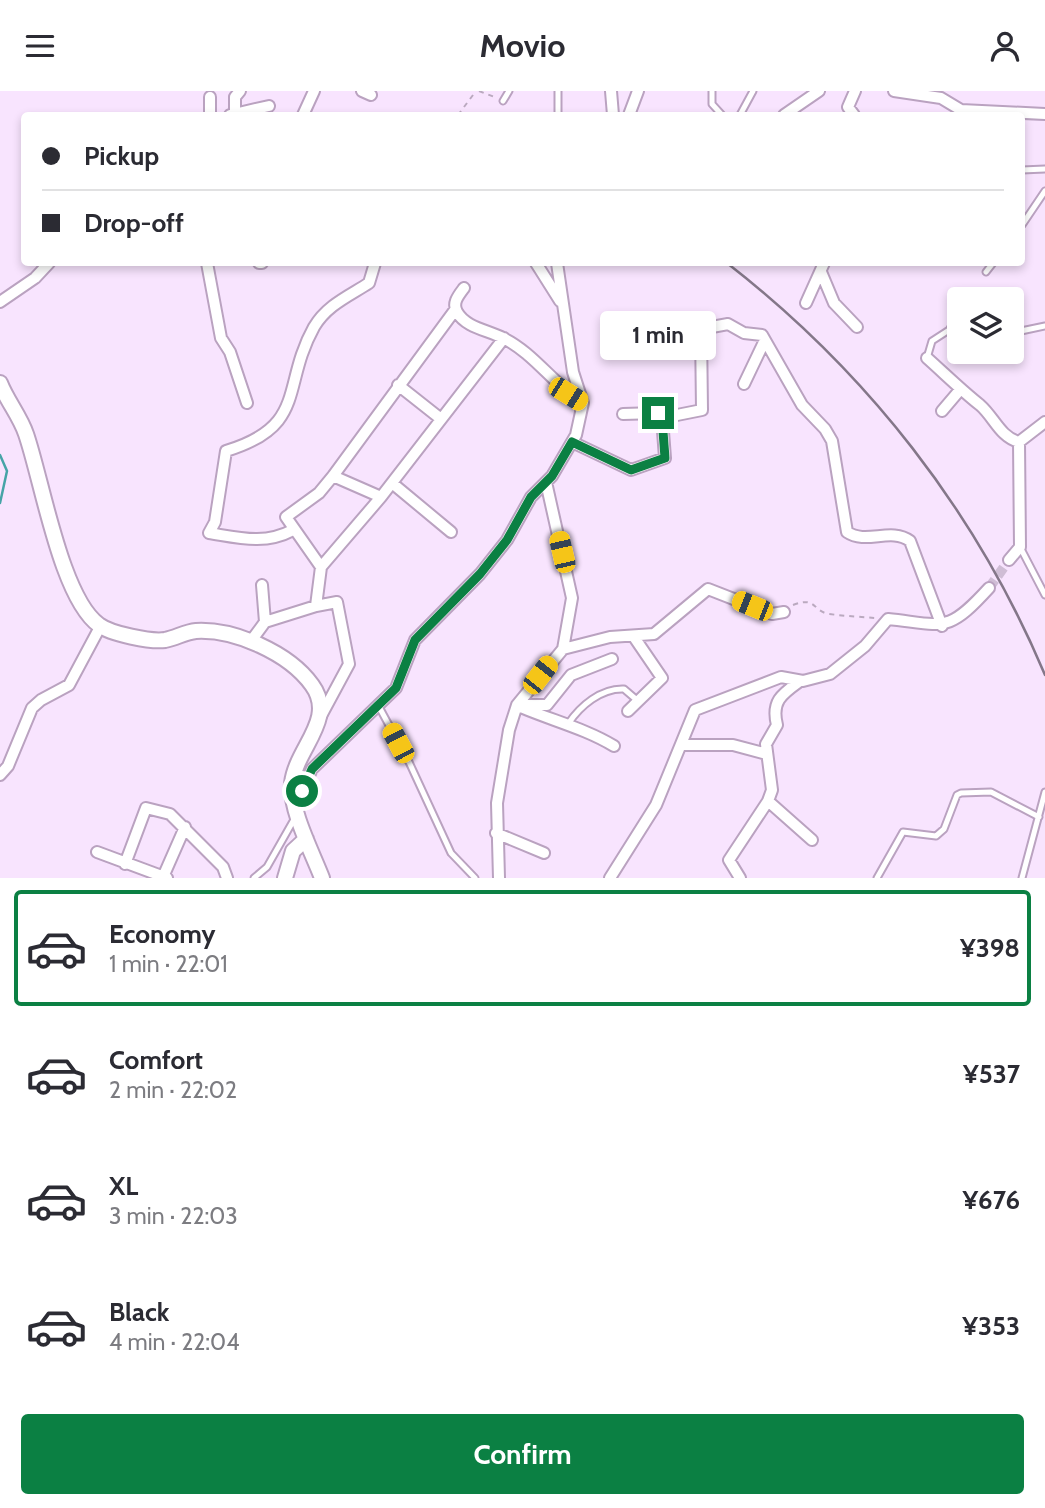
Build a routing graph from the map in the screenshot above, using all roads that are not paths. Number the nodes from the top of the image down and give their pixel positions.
1 (240, 91) edge
2 (314, 91) edge
3 (509, 91) edge
4 (558, 91) edge
5 (611, 91) edge
6 (638, 91) edge
7 (712, 91) edge
8 (753, 91) edge
9 (819, 91) edge
10 (855, 91) edge
11 (894, 91) edge
12 (210, 97) dead end
13 (503, 101) road end
14 (269, 106) dead end
15 (210, 112) edge
16 (232, 112) edge
17 (244, 112) edge
18 (307, 112) edge
19 (558, 112) edge
20 (613, 112) edge
21 (630, 112) edge
22 (719, 112) edge
23 (742, 112) edge
24 (788, 112) edge
25 (852, 112) edge
26 (1003, 112) edge
27 (1025, 113) edge
28 (1045, 114) edge
29 (1045, 169) edge
30 (1025, 170) edge
31 (1045, 191) edge
32 (1025, 221) edge
33 (46, 266) edge
34 (208, 266) edge
35 (375, 266) edge
36 (538, 266) edge
37 (557, 266) edge
38 (991, 266) edge
39 (822, 267) edge
40 (986, 272) dead end
41 (464, 288) dead end
42 (0, 302) edge
43 (806, 303) dead end
44 (563, 307) junction
45 (455, 310) junction
46 (1045, 326) edge
47 (857, 327) dead end
48 (664, 329) dead end
49 (701, 329) junction
50 (1024, 330) edge
51 (947, 331) edge
52 (504, 338) junction
53 (765, 340) junction
54 (926, 358) joint
55 (0, 383) edge
56 (744, 384) dead end
57 (398, 385) junction
58 (959, 391) junction
59 (247, 403) dead end
60 (583, 403) junction
61 (942, 411) dead end
62 (623, 414) dead end
63 (662, 418) junction
64 (441, 419) junction
65 (1045, 422) edge
66 (572, 442) junction
67 (1019, 442) junction
68 (333, 476) junction
69 (546, 482) junction
70 (392, 483) junction
71 (381, 497) junction
72 (293, 530) junction
73 (451, 532) dead end
74 (1020, 547) junction
75 (1009, 560) tunnel mouth
76 (321, 567) junction
77 (262, 585) dead end
78 (989, 588) tunnel mouth
79 (1045, 595) edge
80 (316, 606) junction
81 (784, 612) road end
82 (265, 622) junction
83 (942, 626) junction
84 (100, 627) junction
85 (634, 637) junction
86 (251, 641) junction
87 (582, 643) junction
88 (563, 649) junction
89 (612, 659) dead end
90 (590, 666) junction
91 (800, 681) junction
92 (638, 701) junction
93 (377, 705) junction
94 (517, 705) junction
95 (628, 711) dead end
96 (320, 719) junction
97 (566, 726) junction
98 (614, 745) dead end
99 (683, 745) junction
100 (767, 754) junction
101 (0, 775) edge
102 (1045, 792) edge
103 (768, 801) junction
104 (297, 809) junction
105 (1039, 817) junction
106 (185, 827) junction
107 (496, 833) junction
108 (306, 839) junction
109 (812, 840) dead end
110 (97, 852) dead end
111 (544, 853) dead end
112 (125, 863) junction
113 (165, 877) edge
114 (227, 878) edge
115 (254, 878) edge
116 (285, 878) edge
117 (322, 878) edge
118 (475, 878) edge
119 (499, 878) edge
120 (610, 878) edge
121 (740, 878) edge
122 (877, 878) edge
123 (1022, 878) edge

1 - 16 street
2 - 18 street
3 - 13 lane
4 - 19 lane
5 - 20 street
6 - 21 street
7 - 22 lane
8 - 23 lane
9 - 24 street
10 - 25 street
11 - 26 street
12 - 15 street
14 - 17 street
27 - 28 street
29 - 30 lane
31 - 32 lane
33 - 42 street
34 - 59 street
35 - 72 street
36 - 44 street
37 - 44 street
38 - 40 lane
39 - 43 street
39 - 47 street
41 - 45 street
44 - 60 street
45 - 52 street
45 - 57 street
46 - 50 lane
48 - 49 street
49 - 53 street
49 - 63 street
51 - 54 lane
52 - 60 street
52 - 64 street
53 - 56 street
53 - 83 street
54 - 58 street
55 - 84 street
57 - 64 street
57 - 68 street
58 - 61 street
58 - 67 street
60 - 66 street
62 - 63 street
63 - 66 street
64 - 70 street
65 - 67 street
66 - 69 street
67 - 74 street
68 - 71 street
68 - 72 street
69 - 88 street
69 - 93 street
70 - 71 street
70 - 73 street
71 - 76 street
72 - 76 street
74 - 75 street
74 - 79 lane
76 - 80 street
77 - 82 street
78 - 83 street
80 - 82 street
80 - 96 street
81 - 85 street
82 - 86 street
83 - 91 street
84 - 86 street
84 - 101 street
85 - 87 street
85 - 92 street
86 - 96 street
87 - 88 street
87 - 90 street
88 - 94 street
89 - 90 street
90 - 94 street
91 - 99 street
91 - 100 street
92 - 95 street
92 - 97 lane
93 - 104 street
93 - 118 lane
94 - 97 street
94 - 107 street
96 - 104 street
97 - 98 street
99 - 100 street
99 - 120 street
100 - 103 street
102 - 105 lane
103 - 109 street
103 - 121 street
104 - 108 street
104 - 115 lane
105 - 122 lane
105 - 123 lane
106 - 112 street
106 - 113 street
106 - 114 street
107 - 111 street
107 - 119 street
108 - 116 street
108 - 117 street
110 - 112 street
112 - 113 street

